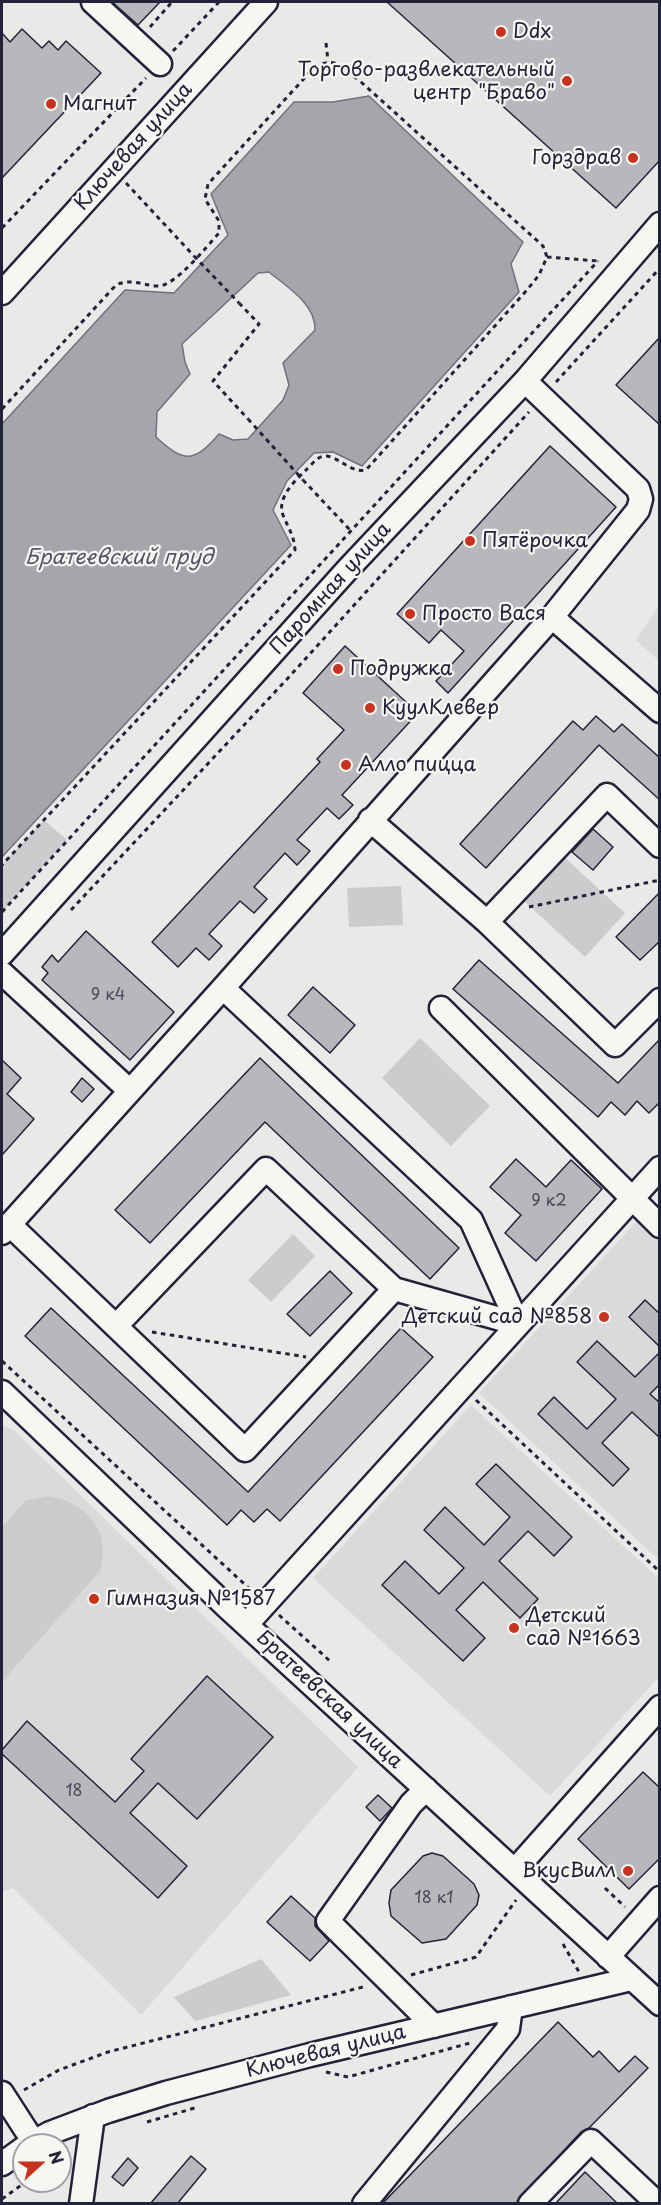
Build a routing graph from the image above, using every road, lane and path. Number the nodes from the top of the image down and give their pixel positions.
1 (93, 2) edge
2 (172, 2) edge
3 (219, 2) edge
4 (266, 2) edge
5 (136, 42) junction
6 (326, 43) dead end
7 (328, 61) junction
8 (160, 64) junction
9 (114, 171) junction
10 (660, 224) edge
11 (2, 228) edge
12 (547, 257) junction
13 (660, 268) edge
14 (6, 279) edge
15 (525, 381) junction
16 (543, 396) junction
17 (2, 409) edge
18 (351, 531) junction
19 (552, 616) junction
20 (660, 711) edge
21 (370, 820) junction
22 (660, 846) edge
23 (2, 865) edge
24 (660, 880) edge
25 (527, 907) dead end
26 (2, 912) edge
27 (63, 918) dead end
28 (487, 922) junction
29 (2, 954) edge
30 (2, 973) edge
31 (223, 988) junction
32 (660, 1000) edge
33 (441, 1008) dead end
34 (130, 1091) junction
35 (660, 1167) edge
36 (631, 1199) junction
37 (660, 1226) edge
38 (5, 1228) edge
39 (394, 1289) junction
40 (518, 1324) junction
41 (116, 1326) junction
42 (152, 1332) dead end
43 (328, 1360) junction
44 (2, 1361) edge
45 (461, 1387) junction
46 (2, 1392) edge
47 (660, 1572) edge
48 (266, 1603) junction
49 (247, 1624) junction
50 (331, 1662) dead end
51 (660, 1707) edge
52 (426, 1789) junction
53 (515, 1870) junction
54 (519, 1896) dead end
55 (660, 1898) edge
56 (558, 1935) dead end
57 (608, 1957) junction
58 (631, 1979) junction
59 (390, 1980) junction
60 (590, 1989) junction
61 (660, 2004) edge
62 (512, 2007) junction
63 (434, 2026) junction
64 (473, 2042) dead end
65 (322, 2072) dead end
66 (4, 2097) edge
67 (206, 2105) dead end
68 (93, 2116) junction
69 (140, 2124) dead end
70 (22, 2133) edge
71 (55, 2133) edge
72 (89, 2141) junction
73 (72, 2151) edge
74 (81, 2204) edge
75 (364, 2204) edge
76 (530, 2204) edge
77 (658, 2204) edge

1 - 5 street
2 - 5 path
3 - 8 path
4 - 9 street, Ключевая улица
5 - 8 street
6 - 7 path
7 - 12 path
7 - 17 path
8 - 11 path
9 - 14 street, Ключевая улица
9 - 18 path, bridge
10 - 15 street, Паромная улица
12 - 18 path
12 - 23 path
13 - 16 path
15 - 16 street
15 - 29 street, Паромная улица
16 - 19 street
16 - 27 path
18 - 26 path
19 - 20 street
19 - 21 street
21 - 28 street
21 - 31 street
22 - 28 street
24 - 25 path
28 - 32 street
30 - 34 street
31 - 34 street
31 - 40 street
33 - 36 street
34 - 38 street
35 - 36 street
36 - 37 street
36 - 40 street
38 - 41 street
39 - 40 street
39 - 41 street
39 - 43 street
40 - 45 street
41 - 43 street
42 - 43 path
44 - 48 path
45 - 47 path
45 - 48 street
46 - 49 street, Братеевская улица
48 - 49 street
48 - 50 path
49 - 52 street, Братеевская улица
51 - 53 street
52 - 53 street, Братеевская улица
52 - 59 street
53 - 57 street, Братеевская улица
54 - 59 path
55 - 57 street
56 - 60 path
57 - 58 street, Братеевская улица
58 - 60 street, Ключевая улица
58 - 61 street, Братеевская улица
59 - 63 street
59 - 66 path
60 - 62 street, Ключевая улица
62 - 63 street, Ключевая улица
62 - 75 street
63 - 68 street, Ключевая улица
64 - 65 path
66 - 70 street
67 - 69 path
68 - 71 street, Ключевая улица
68 - 72 street
72 - 73 path
72 - 74 street
76 - 77 street

